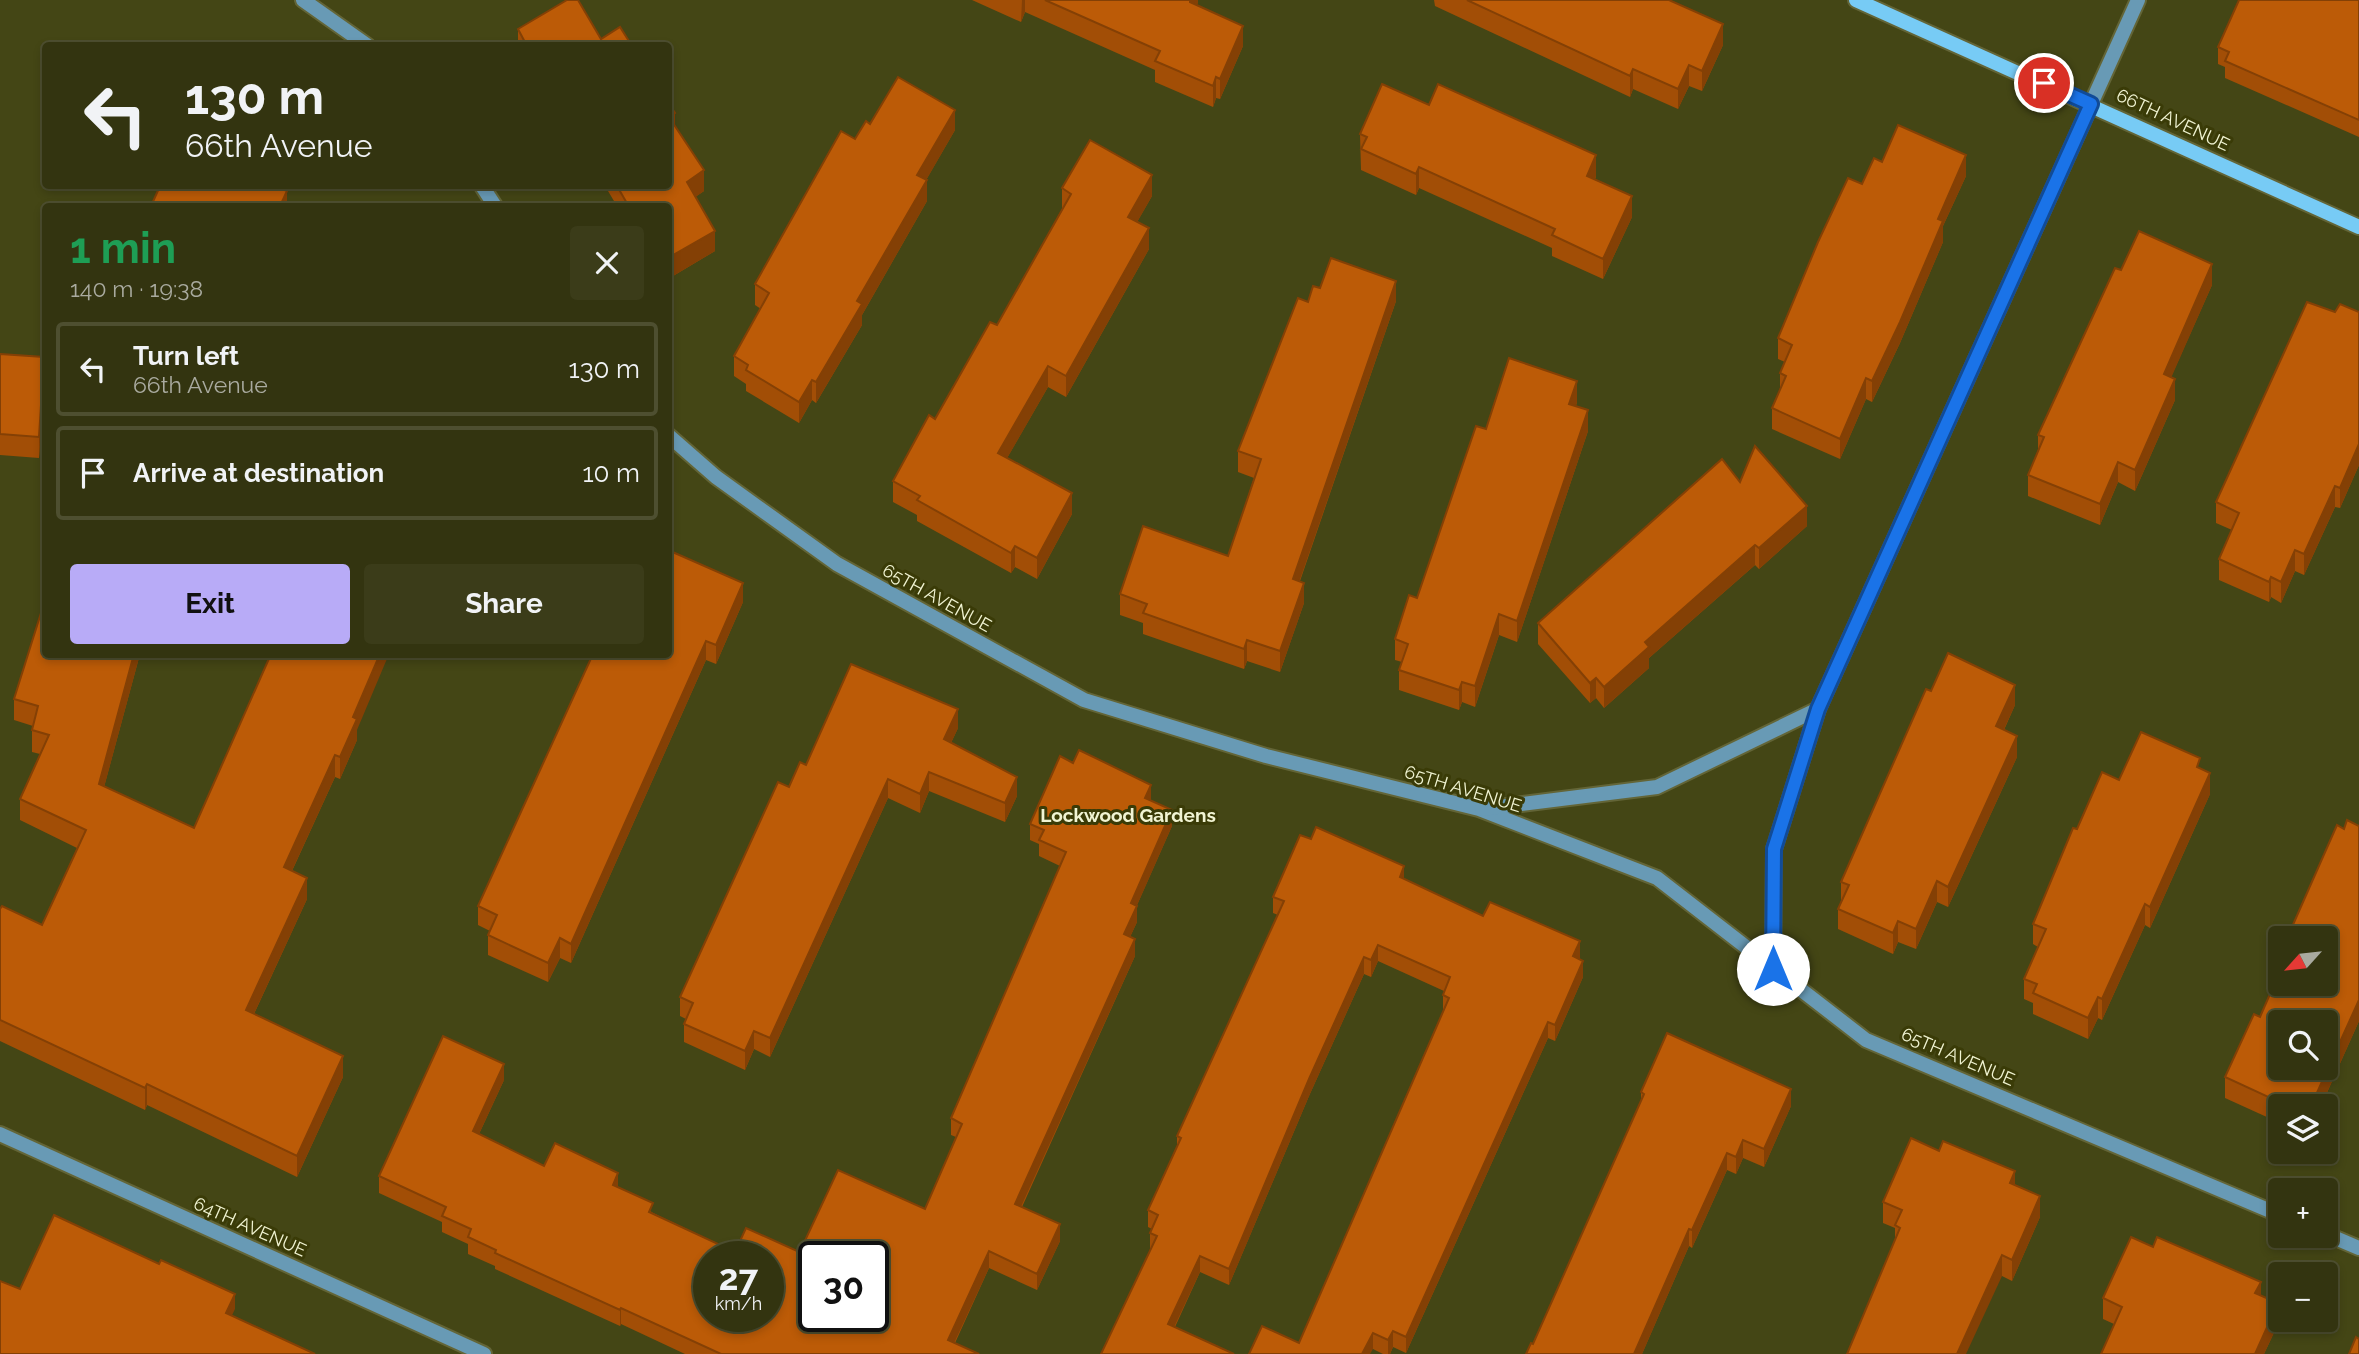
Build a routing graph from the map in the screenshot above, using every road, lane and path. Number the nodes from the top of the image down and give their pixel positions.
1 (303, 0) edge
2 (1856, 0) edge
3 (2138, 0) edge
4 (362, 42) edge
5 (2091, 104) junction
6 (2359, 226) edge
7 (672, 438) edge
8 (1818, 709) junction
9 (1479, 810) junction
10 (1773, 969) junction
11 (0, 1134) edge
12 (2268, 1210) edge
13 (2338, 1239) edge
14 (2359, 1248) edge
15 (484, 1354) edge

1 - 4 street
2 - 5 street, 66TH AVENUE
3 - 5 street
5 - 6 street, 66TH AVENUE
5 - 8 street
7 - 9 street, 65TH AVENUE
8 - 9 street
8 - 10 street
9 - 10 street, 65TH AVENUE
10 - 12 street, 65TH AVENUE
11 - 15 street, 64TH AVENUE
13 - 14 street

